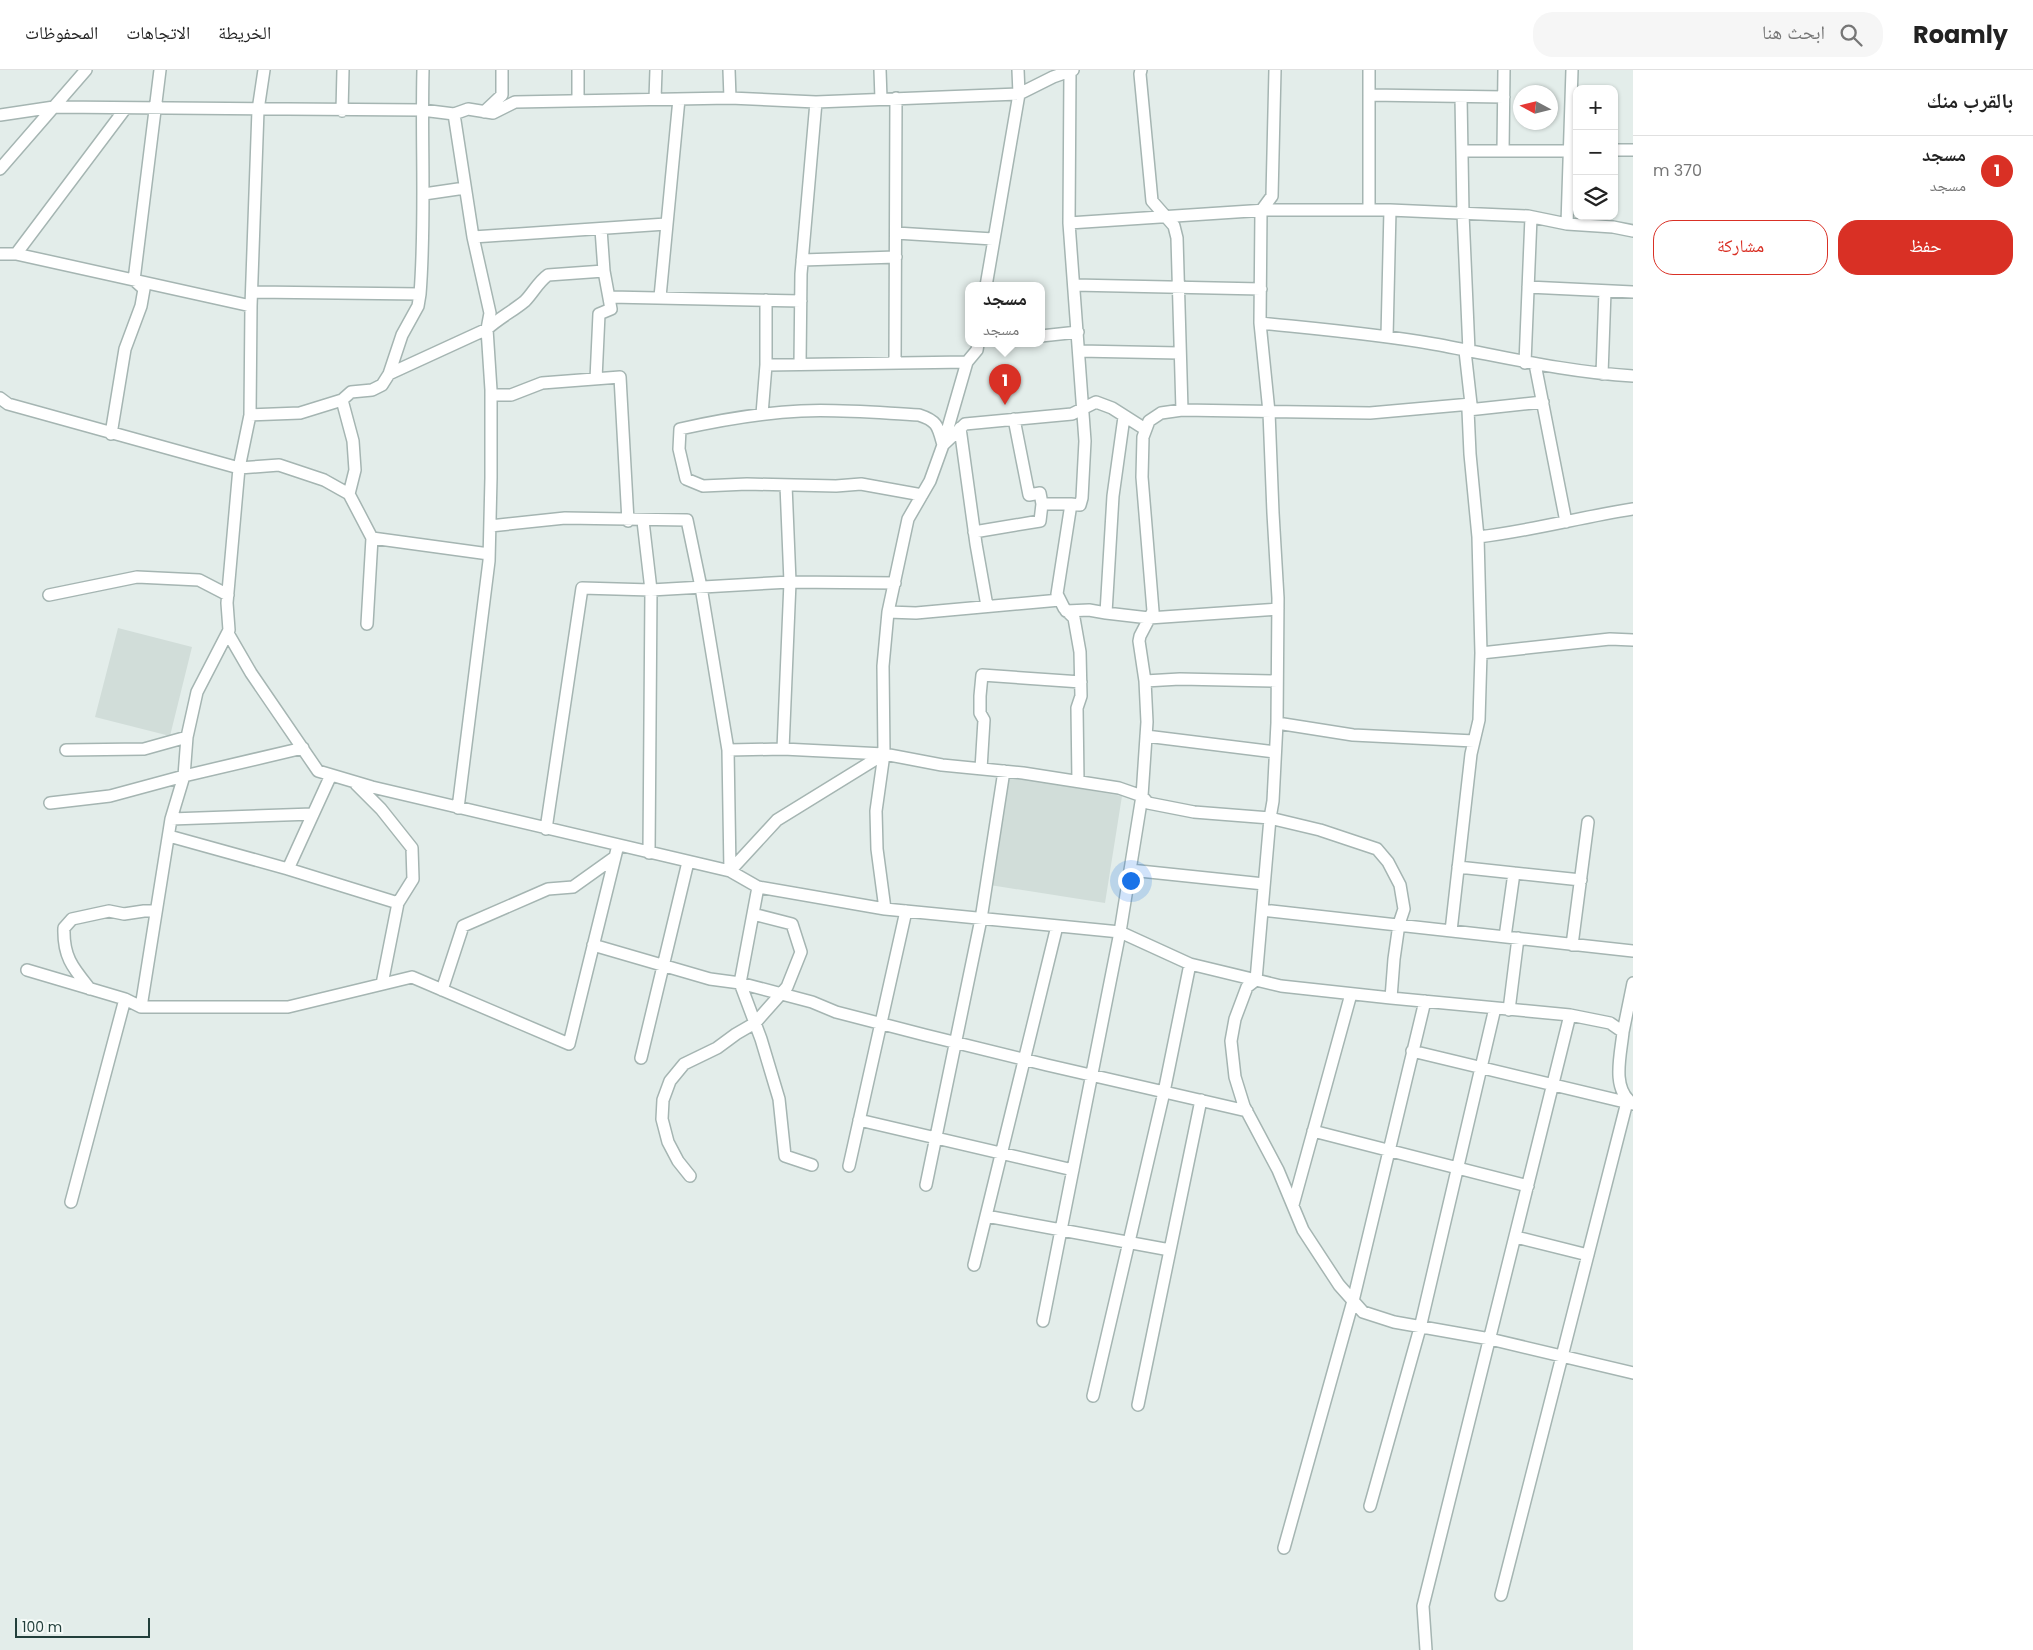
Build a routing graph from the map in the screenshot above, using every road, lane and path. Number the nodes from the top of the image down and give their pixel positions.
1 (86, 70) edge
2 (160, 70) edge
3 (264, 70) edge
4 (343, 70) edge
5 (423, 70) edge
6 (502, 70) edge
7 (578, 70) edge
8 (656, 70) edge
9 (729, 70) edge
10 (880, 70) edge
11 (1018, 70) edge
12 (1072, 70) edge
13 (1141, 70) edge
14 (1275, 70) edge
15 (1369, 70) edge
16 (1504, 70) edge
17 (1572, 70) edge
18 (1019, 94) junction
19 (1369, 95) junction
20 (1462, 97) junction
21 (1504, 97) junction
22 (730, 98) junction
23 (881, 98) junction
24 (896, 98) junction
25 (655, 99) junction
26 (678, 99) junction
27 (578, 101) junction
28 (816, 102) junction
29 (156, 107) junction
30 (54, 108) junction
31 (125, 109) junction
32 (258, 110) junction
33 (422, 110) junction
34 (342, 111) junction
35 (484, 112) junction
36 (454, 114) junction
37 (0, 115) edge
38 (1618, 150) edge
39 (1633, 150) edge
40 (1462, 151) junction
41 (1503, 151) junction
42 (1573, 151) edge
43 (0, 169) edge
44 (465, 188) junction
45 (424, 194) junction
46 (1368, 210) junction
47 (1390, 210) junction
48 (1261, 211) junction
49 (1464, 214) junction
50 (1531, 217) junction
51 (1167, 218) junction
52 (1069, 223) junction
53 (666, 224) junction
54 (1567, 224) junction
55 (601, 229) junction
56 (1633, 231) edge
57 (896, 232) junction
58 (473, 237) junction
59 (993, 239) junction
60 (0, 254) edge
61 (16, 254) junction
62 (896, 257) junction
63 (802, 260) junction
64 (604, 271) junction
65 (134, 280) junction
66 (987, 282) edge
67 (1074, 285) junction
68 (1528, 286) junction
69 (1178, 288) junction
70 (1261, 289) junction
71 (1605, 291) junction
72 (252, 292) junction
73 (1633, 292) edge
74 (420, 294) junction
75 (610, 297) junction
76 (660, 297) junction
77 (766, 300) junction
78 (800, 301) junction
79 (252, 306) junction
80 (1260, 323) junction
81 (487, 329) junction
82 (1078, 332) junction
83 (1045, 336) edge
84 (1387, 337) junction
85 (978, 347) edge
86 (1079, 351) junction
87 (1467, 351) junction
88 (1179, 353) junction
89 (968, 362) junction
90 (895, 363) junction
91 (1530, 363) junction
92 (800, 364) junction
93 (766, 365) junction
94 (389, 374) junction
95 (1602, 374) junction
96 (1633, 376) edge
97 (596, 379) junction
98 (491, 395) junction
99 (0, 398) edge
100 (342, 400) junction
101 (1543, 402) junction
102 (1469, 407) junction
103 (1083, 409) junction
104 (1182, 410) junction
105 (1269, 412) junction
106 (762, 414) junction
107 (250, 415) junction
108 (1124, 417) junction
109 (1014, 418) junction
110 (960, 428) junction
111 (1145, 428) junction
112 (111, 434) junction
113 (943, 445) junction
114 (239, 468) junction
115 (786, 486) junction
116 (349, 494) junction
117 (922, 495) junction
118 (1042, 504) junction
119 (1071, 504) junction
120 (1633, 509) edge
121 (628, 521) junction
122 (643, 521) junction
123 (1566, 522) junction
124 (490, 526) junction
125 (974, 532) junction
126 (1478, 537) junction
127 (372, 538) junction
128 (489, 554) junction
129 (790, 582) junction
130 (895, 583) junction
131 (701, 587) junction
132 (651, 590) junction
133 (49, 595) dead end
134 (228, 596) junction
135 (1060, 600) junction
136 (987, 606) junction
137 (1278, 609) junction
138 (1066, 611) junction
139 (888, 612) junction
140 (1106, 613) junction
141 (1149, 618) junction
142 (367, 624) dead end
143 (228, 635) junction
144 (1633, 640) edge
145 (1481, 652) junction
146 (1145, 681) junction
147 (1277, 681) junction
148 (1081, 682) junction
149 (1277, 723) junction
150 (1146, 736) junction
151 (187, 737) junction
152 (1474, 741) junction
153 (303, 748) junction
154 (783, 749) junction
155 (66, 750) dead end
156 (728, 750) junction
157 (1275, 752) junction
158 (884, 754) junction
159 (981, 769) junction
160 (1004, 771) junction
161 (331, 775) junction
162 (184, 776) junction
163 (1078, 781) junction
164 (355, 782) junction
165 (1142, 796) junction
166 (50, 803) dead end
167 (458, 808) junction
168 (1270, 818) junction
169 (171, 819) junction
170 (1588, 822) dead end
171 (546, 829) junction
172 (169, 836) junction
173 (618, 845) junction
174 (649, 853) junction
175 (615, 857) junction
176 (688, 862) junction
177 (1458, 867) junction
178 (288, 869) junction
179 (1130, 870) junction
180 (730, 872) junction
181 (1514, 873) junction
182 (1581, 880) junction
183 (1264, 884) junction
184 (758, 887) junction
185 (398, 903) junction
186 (885, 909) junction
187 (1262, 910) junction
188 (156, 911) junction
189 (906, 911) junction
190 (753, 914) junction
191 (981, 918) junction
192 (1399, 924) junction
193 (1057, 926) junction
194 (1451, 931) junction
195 (1120, 932) junction
196 (1505, 937) junction
197 (1518, 938) junction
198 (1572, 944) junction
199 (593, 945) junction
200 (1633, 951) edge
201 (1190, 964) junction
202 (665, 965) junction
203 (27, 970) dead end
204 (1256, 980) junction
205 (740, 983) junction
206 (1633, 983) edge
207 (382, 984) junction
208 (90, 989) junction
209 (442, 990) junction
210 (781, 994) junction
211 (1351, 994) junction
212 (1391, 998) junction
213 (125, 999) junction
214 (1425, 1001) junction
215 (141, 1007) junction
216 (1495, 1008) junction
217 (1509, 1010) junction
218 (1570, 1016) junction
219 (755, 1023) junction
220 (881, 1023) junction
221 (1623, 1032) junction
222 (955, 1042) junction
223 (1412, 1051) junction
224 (641, 1058) dead end
225 (1024, 1059) junction
226 (1480, 1068) junction
227 (1092, 1075) junction
228 (1552, 1086) junction
229 (1164, 1092) junction
230 (1201, 1100) junction
231 (1631, 1103) edge
232 (1247, 1110) junction
233 (860, 1120) junction
234 (1313, 1132) junction
235 (936, 1138) junction
236 (1389, 1151) junction
237 (1001, 1153) junction
238 (812, 1164) dead end
239 (849, 1166) dead end
240 (1458, 1168) junction
241 (1073, 1170) junction
242 (690, 1176) dead end
243 (926, 1185) dead end
244 (1528, 1186) junction
245 (71, 1202) dead end
246 (1293, 1205) junction
247 (986, 1216) junction
248 (1061, 1230) junction
249 (1516, 1237) junction
250 (1128, 1243) junction
251 (1170, 1250) junction
252 (1588, 1255) junction
253 (974, 1265) dead end
254 (1353, 1300) junction
255 (1043, 1321) dead end
256 (1420, 1328) junction
257 (1490, 1339) junction
258 (1562, 1356) junction
259 (1633, 1373) edge
260 (1093, 1396) dead end
261 (1138, 1405) dead end
262 (1370, 1506) dead end
263 (1284, 1548) dead end
264 (1501, 1595) dead end
265 (1426, 1650) edge

1 - 30 street
2 - 29 street
3 - 32 street
4 - 34 street
5 - 33 street
6 - 35 street
7 - 27 street
8 - 25 street
9 - 22 street
10 - 23 street
11 - 18 street
12 - 18 street
12 - 52 street
13 - 51 street
14 - 48 street
15 - 19 street
16 - 21 street
17 - 42 street
18 - 24 street
18 - 59 street
19 - 20 street
19 - 46 street
20 - 21 street
20 - 40 street
21 - 41 street
22 - 26 street
22 - 28 street
23 - 24 street
23 - 28 street
24 - 57 street
25 - 26 street
25 - 27 street
26 - 53 street
27 - 35 street
28 - 63 street
29 - 31 street
29 - 32 street
29 - 65 street
30 - 31 street
30 - 37 street
30 - 43 street
31 - 61 street
32 - 34 street
32 - 72 street
33 - 34 street
33 - 36 street
33 - 45 street
35 - 36 street
36 - 44 street
38 - 39 street
40 - 41 street
40 - 49 street
41 - 42 street
42 - 54 street
44 - 45 street
44 - 58 street
45 - 74 street
46 - 47 street
46 - 48 street
47 - 49 street
47 - 84 street
48 - 51 street
48 - 70 street
49 - 50 street
49 - 87 street
50 - 54 street
50 - 68 street
51 - 52 street
51 - 69 street
52 - 67 street
53 - 55 street
53 - 76 street
54 - 56 street
55 - 58 street
55 - 64 street
57 - 59 street
57 - 62 street
58 - 81 street
59 - 66 street
60 - 61 street
61 - 65 street
62 - 63 street
62 - 90 street
63 - 78 street
64 - 75 street
64 - 81 street
65 - 79 street
65 - 112 street
67 - 69 street
67 - 82 street
68 - 71 street
68 - 91 street
69 - 70 street
69 - 88 street
70 - 80 street
71 - 73 street
71 - 95 street
72 - 74 street
72 - 79 street
74 - 94 street
75 - 76 street
75 - 97 street
76 - 77 street
77 - 78 street
77 - 93 street
78 - 92 street
79 - 107 street
80 - 84 street
80 - 105 street
81 - 94 street
81 - 98 street
82 - 83 street
82 - 86 street
84 - 87 street
85 - 89 street
86 - 88 street
86 - 103 street
87 - 91 street
87 - 102 street
88 - 104 street
89 - 90 street
89 - 113 street
90 - 92 street
91 - 95 street
91 - 101 street
92 - 93 street
93 - 106 street
94 - 100 street
95 - 96 street
97 - 98 street
97 - 121 street
98 - 124 street
99 - 112 street
100 - 107 street
100 - 116 street
101 - 102 street
101 - 123 street
102 - 105 street
102 - 126 street
103 - 108 street
103 - 109 street
103 - 119 street
104 - 105 street
104 - 111 street
105 - 137 street
106 - 113 street
106 - 115 street
107 - 114 street
108 - 111 street
108 - 140 street
109 - 110 street
109 - 118 street
110 - 113 street
110 - 125 street
111 - 141 street
112 - 114 street
113 - 117 street
114 - 116 street
114 - 134 street
115 - 117 street
115 - 129 street
116 - 127 street
117 - 130 street
118 - 119 street
118 - 125 street
119 - 135 street
120 - 123 street
121 - 122 street
121 - 124 street
122 - 131 street
122 - 132 street
123 - 126 street
124 - 128 street
125 - 136 street
126 - 145 street
127 - 128 street
127 - 142 street
128 - 167 street
129 - 130 street
129 - 131 street
129 - 154 street
130 - 139 street
131 - 132 street
131 - 156 street
132 - 171 street
132 - 174 street
133 - 134 street
134 - 143 street
135 - 136 street
135 - 138 street
136 - 139 street
137 - 141 street
137 - 147 street
138 - 140 street
138 - 148 street
139 - 158 street
140 - 141 street
141 - 146 street
143 - 151 street
143 - 153 street
144 - 145 street
145 - 152 street
146 - 147 street
146 - 150 street
147 - 149 street
148 - 159 street
148 - 163 street
149 - 152 street
149 - 157 street
150 - 157 street
150 - 165 street
151 - 155 street
151 - 162 street
152 - 177 street
153 - 161 street
153 - 162 street
154 - 156 street
154 - 158 street
156 - 180 street
157 - 168 street
158 - 159 street
158 - 180 street
158 - 186 street
159 - 160 street
160 - 163 street
160 - 191 street
161 - 164 street
161 - 178 street
162 - 166 street
162 - 169 street
163 - 165 street
164 - 167 street
164 - 185 street
165 - 168 street
165 - 179 street
167 - 171 street
168 - 183 street
168 - 192 street
169 - 172 street
169 - 178 street
170 - 182 street
171 - 173 street
172 - 178 street
172 - 188 street
173 - 174 street
173 - 175 street
174 - 176 street
175 - 199 street
175 - 209 street
176 - 180 street
176 - 202 street
177 - 181 street
177 - 194 street
178 - 185 street
179 - 183 street
179 - 195 street
180 - 184 street
181 - 182 street
181 - 196 street
182 - 198 street
183 - 187 street
184 - 186 street
184 - 190 street
185 - 207 street
186 - 189 street
187 - 192 street
187 - 204 street
188 - 208 street
188 - 215 street
189 - 191 street
189 - 220 street
190 - 205 street
190 - 210 street
191 - 193 street
191 - 222 street
192 - 194 street
192 - 212 street
193 - 195 street
193 - 225 street
194 - 196 street
195 - 201 street
195 - 227 street
196 - 197 street
197 - 198 street
197 - 217 street
198 - 200 street
199 - 202 street
199 - 209 street
201 - 204 street
201 - 229 street
202 - 205 street
202 - 224 street
203 - 208 street
204 - 211 street
204 - 232 street
205 - 210 street
205 - 219 street
206 - 221 street
207 - 209 street
207 - 215 street
208 - 213 street
210 - 219 street
210 - 220 street
211 - 212 street
211 - 234 street
212 - 214 street
213 - 215 street
213 - 245 street
214 - 216 street
214 - 223 street
216 - 217 street
216 - 226 street
217 - 218 street
218 - 221 street
218 - 228 street
219 - 238 street
219 - 242 street
220 - 222 street
220 - 233 street
221 - 231 street
222 - 225 street
222 - 235 street
223 - 226 street
223 - 236 street
225 - 227 street
225 - 237 street
226 - 228 street
226 - 240 street
227 - 229 street
227 - 241 street
228 - 231 street
228 - 244 street
229 - 230 street
229 - 250 street
230 - 232 street
230 - 251 street
231 - 252 street
232 - 246 street
233 - 235 street
233 - 239 street
234 - 236 street
234 - 246 street
235 - 237 street
235 - 243 street
236 - 240 street
236 - 254 street
237 - 241 street
237 - 247 street
240 - 244 street
240 - 256 street
241 - 248 street
244 - 249 street
246 - 254 street
247 - 248 street
247 - 253 street
248 - 250 street
248 - 255 street
249 - 252 street
249 - 257 street
250 - 251 street
250 - 260 street
251 - 261 street
252 - 258 street
254 - 256 street
254 - 263 street
256 - 257 street
256 - 262 street
257 - 258 street
257 - 265 street
258 - 259 street
258 - 264 street

